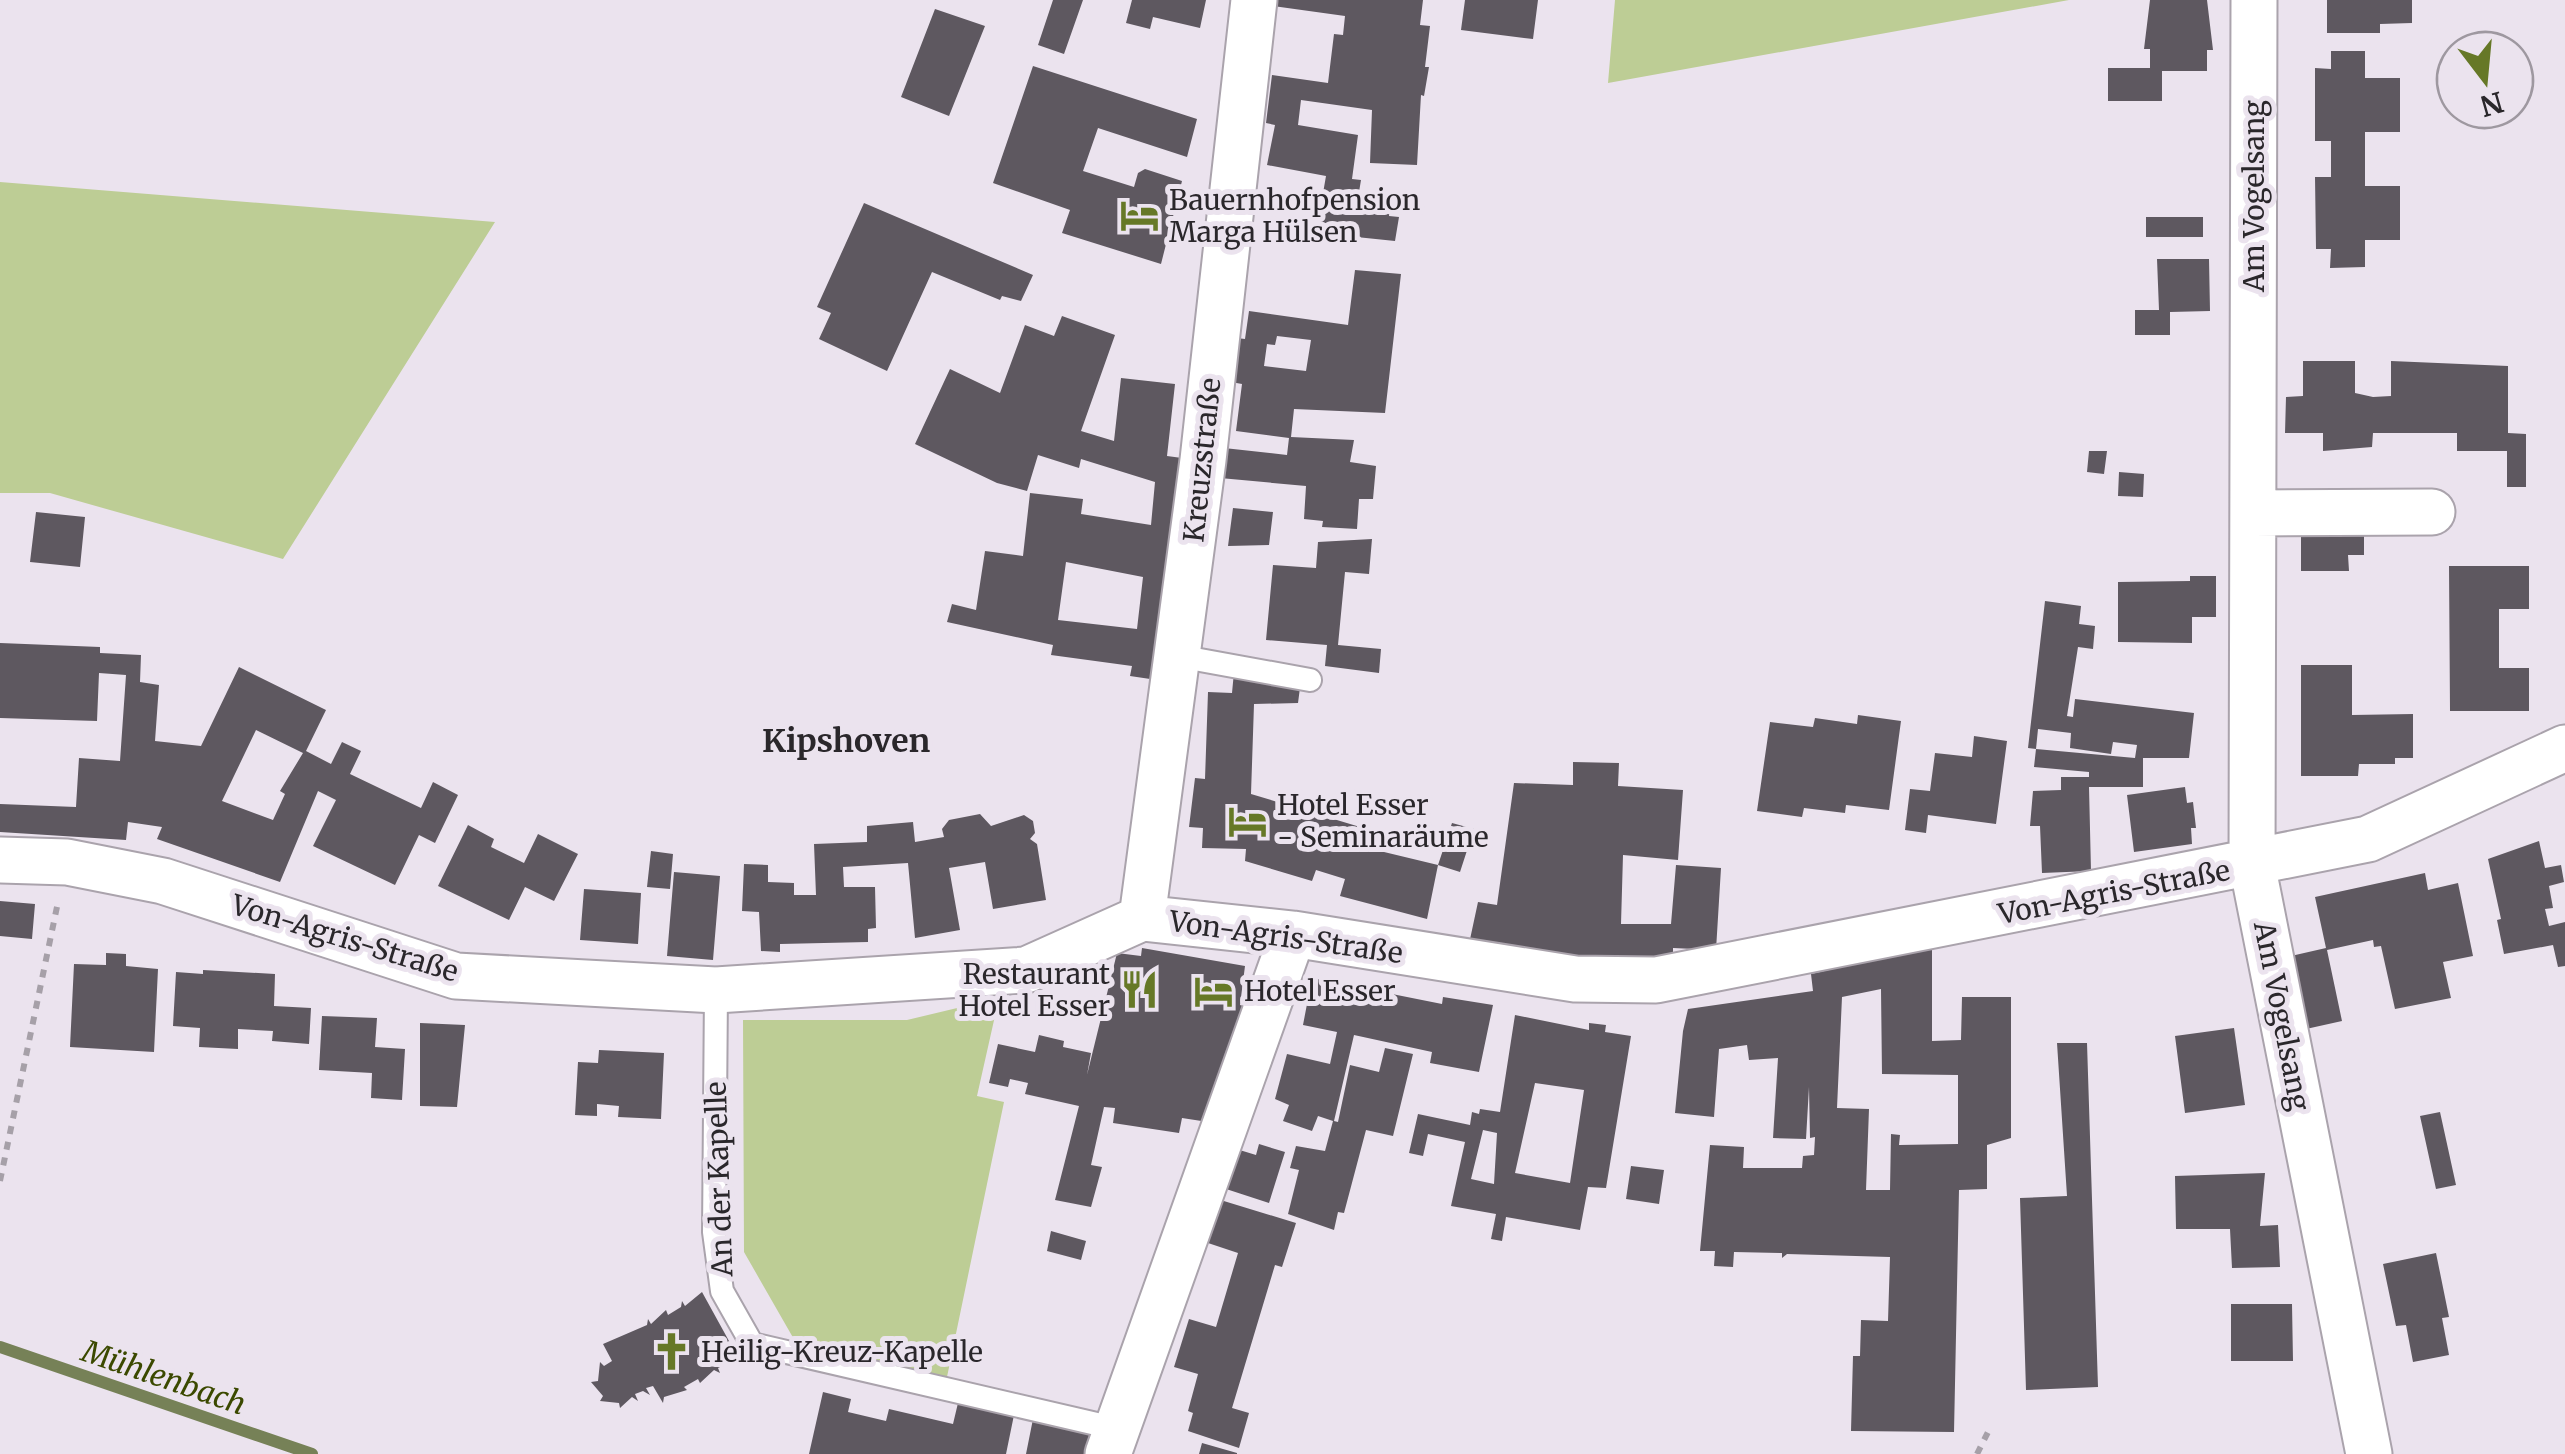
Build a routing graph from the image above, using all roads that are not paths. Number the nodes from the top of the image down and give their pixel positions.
1 (1254, 0) edge
2 (2254, 0) edge
3 (2432, 512) dead end
4 (2254, 513) junction
5 (1178, 656) junction
6 (1310, 680) dead end
7 (2565, 748) edge
8 (0, 860) edge
9 (2252, 864) junction
10 (1142, 918) junction
11 (1292, 934) junction
12 (716, 990) junction
13 (1113, 1441) edge
14 (2370, 1454) edge

1 - 5 street, Kreuzstraße
2 - 4 street, Am Vogelsang
3 - 4 street
4 - 9 street, Am Vogelsang
5 - 6 lane
5 - 10 street, Kreuzstraße
7 - 9 street, Von-Agris-Straße
8 - 12 street, Von-Agris-Straße
9 - 11 street, Von-Agris-Straße
9 - 14 street, Am Vogelsang
10 - 11 street, Von-Agris-Straße
10 - 12 street, Von-Agris-Straße
11 - 13 street, An der Kapelle
12 - 13 lane, An der Kapelle

